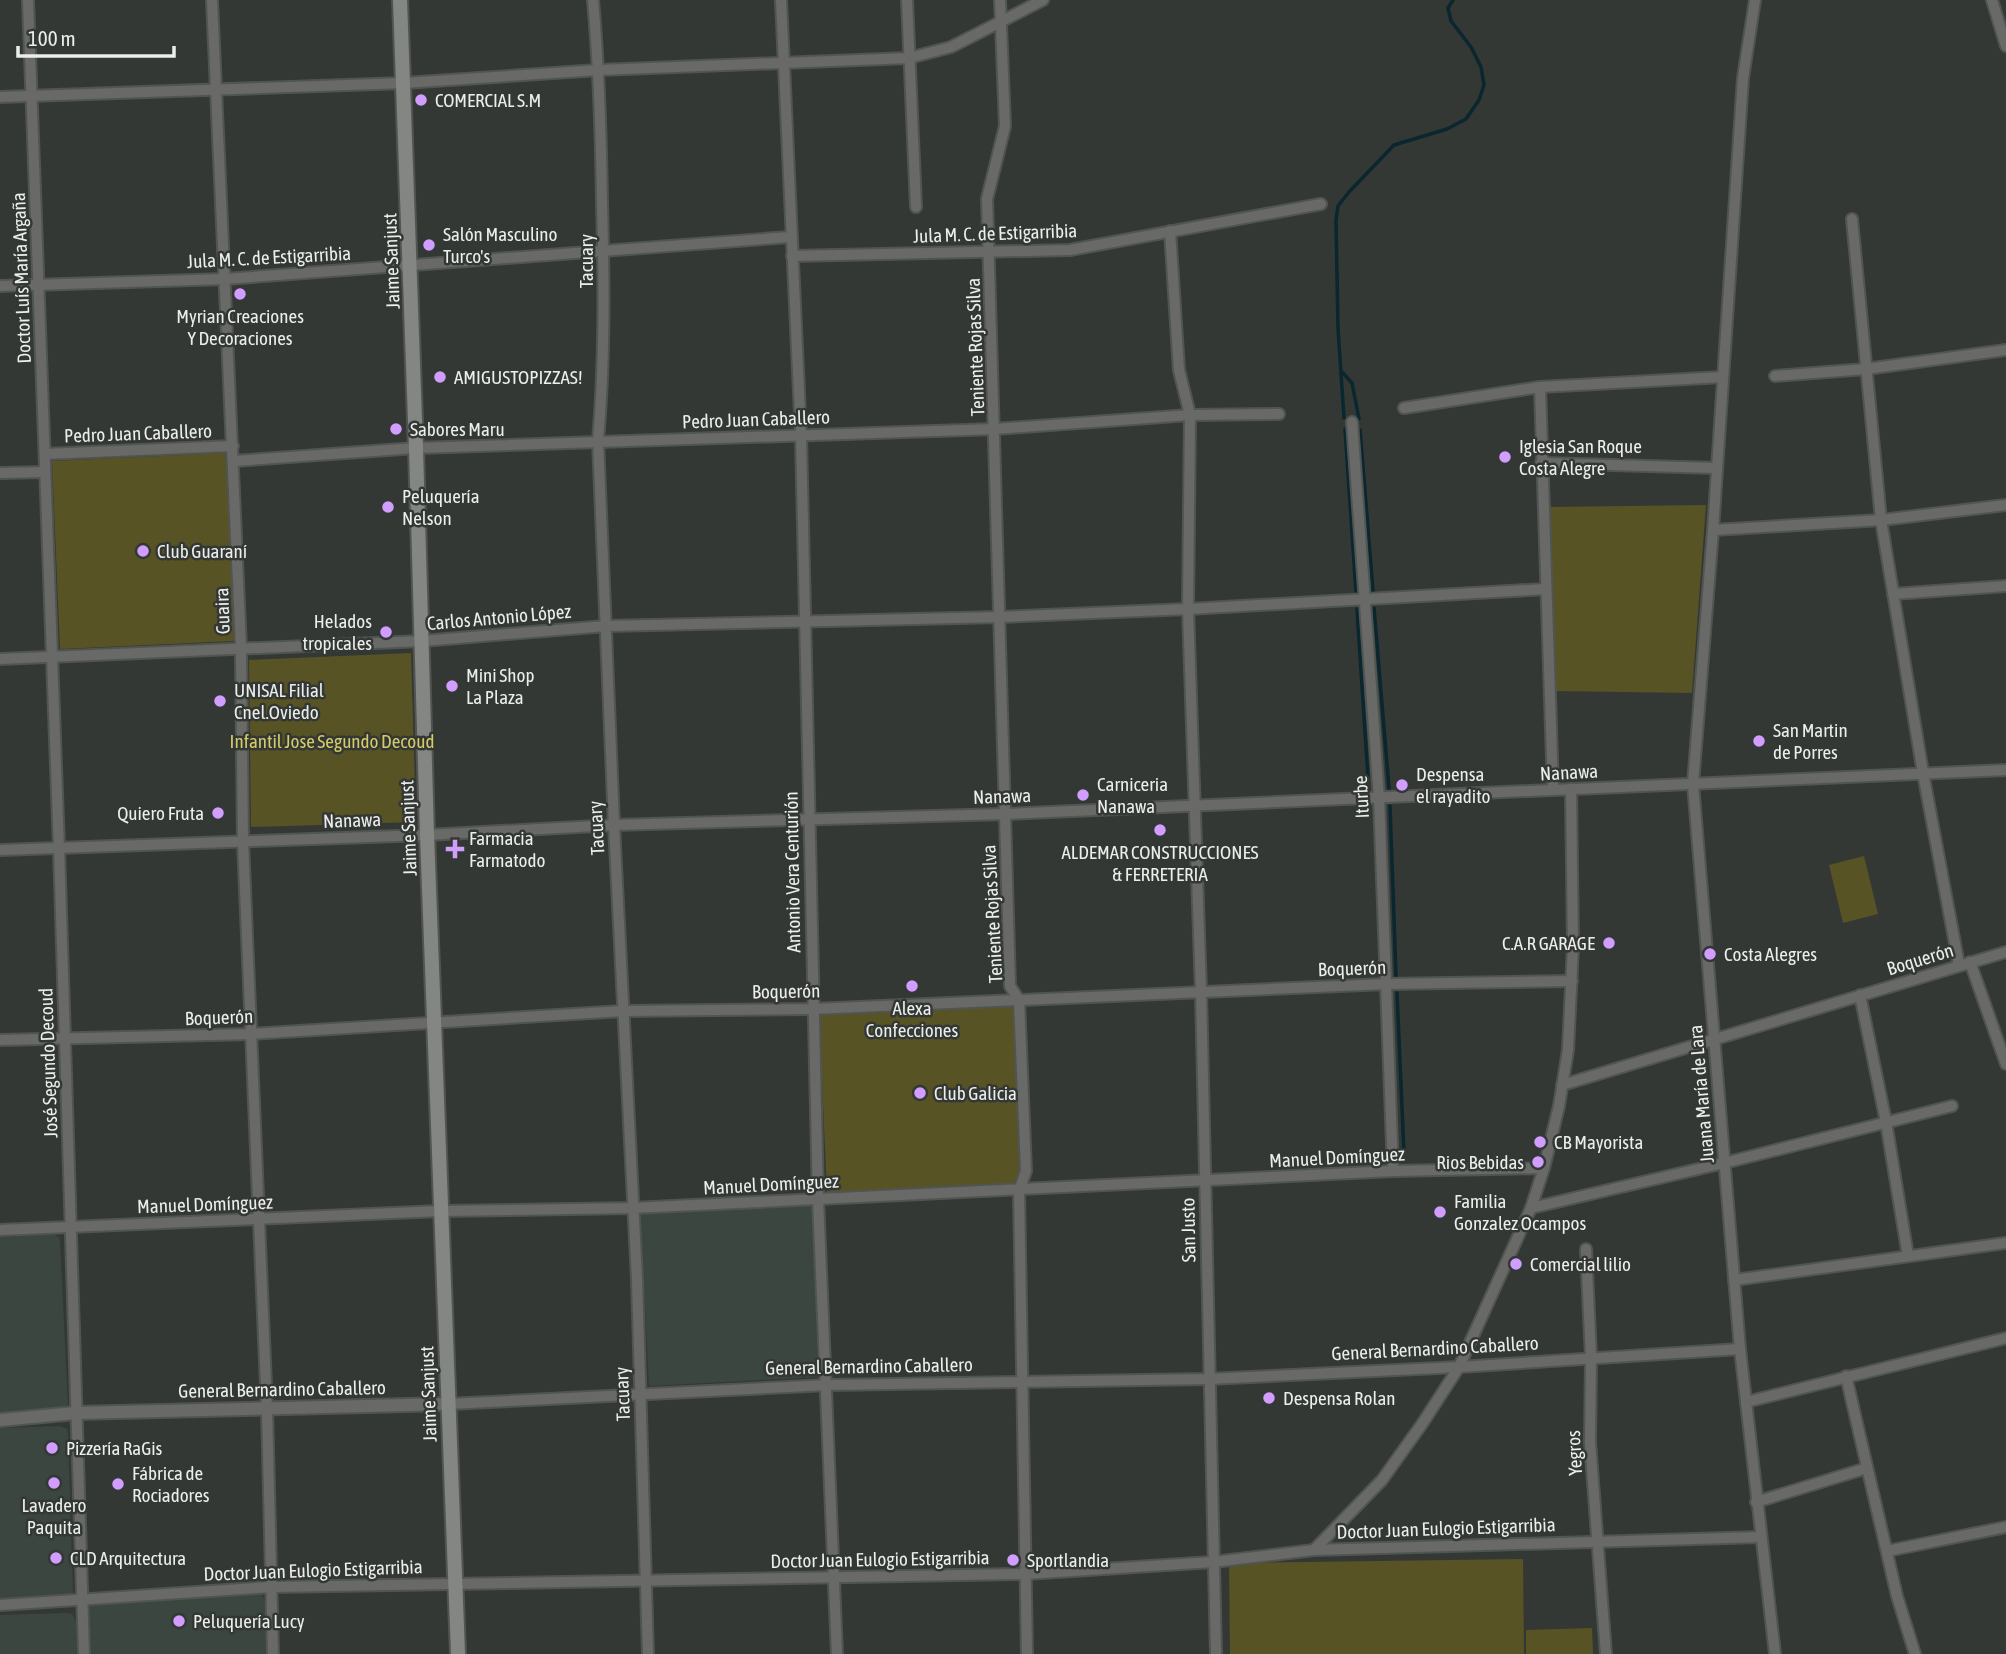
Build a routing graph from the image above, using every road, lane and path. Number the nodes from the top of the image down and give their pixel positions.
1 (28, 0) edge
2 (212, 0) edge
3 (400, 0) edge
4 (593, 0) edge
5 (781, 0) edge
6 (907, 0) edge
7 (1000, 0) edge
8 (1043, 0) edge
9 (1755, 0) edge
10 (1992, 0) edge
11 (1001, 21) junction
12 (2006, 45) edge
13 (909, 58) junction
14 (784, 64) junction
15 (599, 70) junction
16 (404, 83) junction
17 (216, 91) junction
18 (31, 95) junction
19 (0, 97) edge
20 (1321, 204) dead end
21 (916, 207) dead end
22 (1852, 219) dead end
23 (1170, 231) junction
24 (790, 237) junction
25 (604, 251) junction
26 (990, 253) junction
27 (792, 256) junction
28 (410, 266) junction
29 (225, 279) junction
30 (39, 285) junction
31 (0, 286) edge
32 (2006, 350) edge
33 (1866, 369) junction
34 (1775, 376) dead end
35 (1723, 377) junction
36 (1540, 387) junction
37 (1404, 408) dead end
38 (1279, 414) dead end
39 (1190, 415) junction
40 (1352, 422) dead end
41 (995, 429) junction
42 (801, 436) junction
43 (598, 441) junction
44 (233, 446) junction
45 (416, 448) junction
46 (45, 454) junction
47 (234, 461) junction
48 (1541, 463) junction
49 (1717, 468) junction
50 (46, 472) junction
51 (0, 473) edge
52 (2006, 505) edge
53 (1881, 520) junction
54 (1713, 530) junction
55 (2006, 586) edge
56 (1546, 589) junction
57 (1894, 594) junction
58 (1366, 600) junction
59 (1188, 609) junction
60 (1000, 617) junction
61 (805, 622) junction
62 (606, 626) junction
63 (422, 641) junction
64 (241, 649) junction
65 (52, 657) junction
66 (0, 659) edge
67 (2006, 770) edge
68 (1923, 773) junction
69 (1693, 784) junction
70 (1571, 789) junction
71 (1553, 790) junction
72 (1379, 797) junction
73 (1194, 806) junction
74 (1005, 814) junction
75 (809, 821) junction
76 (614, 825) junction
77 (427, 835) junction
78 (243, 842) junction
79 (59, 848) junction
80 (0, 850) edge
81 (2006, 952) edge
82 (1964, 963) junction
83 (1572, 981) junction
84 (1386, 984) junction
85 (1201, 992) junction
86 (1860, 995) junction
87 (1019, 1000) junction
88 (813, 1009) junction
89 (623, 1011) junction
90 (434, 1024) junction
91 (251, 1034) junction
92 (64, 1039) junction
93 (0, 1040) edge
94 (1714, 1040) junction
95 (2006, 1063) edge
96 (1562, 1085) junction
97 (1952, 1106) dead end
98 (1886, 1122) junction
99 (1724, 1163) junction
100 (1544, 1168) junction
101 (1393, 1171) junction
102 (1205, 1181) junction
103 (1019, 1191) junction
104 (818, 1199) junction
105 (633, 1208) junction
106 (1531, 1208) junction
107 (440, 1211) junction
108 (258, 1220) junction
109 (69, 1227) junction
110 (0, 1230) edge
111 (2006, 1243) edge
112 (1586, 1249) dead end
113 (1908, 1256) junction
114 (1734, 1280) junction
115 (2006, 1338) edge
116 (1740, 1349) junction
117 (1591, 1357) junction
118 (1459, 1367) junction
119 (1846, 1376) junction
120 (1208, 1379) junction
121 (1022, 1382) junction
122 (828, 1385) junction
123 (640, 1394) junction
124 (1746, 1402) junction
125 (448, 1404) junction
126 (267, 1409) junction
127 (75, 1413) junction
128 (0, 1420) edge
129 (1867, 1468) junction
130 (1756, 1502) junction
131 (2006, 1527) edge
132 (1761, 1538) junction
133 (1597, 1541) junction
134 (1314, 1550) junction
135 (1887, 1552) junction
136 (1213, 1562) junction
137 (1025, 1574) junction
138 (835, 1578) junction
139 (647, 1580) junction
140 (456, 1583) junction
141 (271, 1587) junction
142 (81, 1598) junction
143 (0, 1605) edge
144 (84, 1654) edge
145 (273, 1654) edge
146 (458, 1654) edge
147 (648, 1654) edge
148 (837, 1654) edge
149 (1027, 1654) edge
150 (1216, 1654) edge
151 (1606, 1654) edge
152 (1775, 1654) edge
153 (1915, 1654) edge

1 - 18 street, Doctor Luís María Argaña
2 - 17 street, Guaira
3 - 16 main road, Jaime Sanjust
4 - 15 street, Tacuary
5 - 14 street, Antonio Vera Centurión
6 - 13 street
7 - 11 street, Teniente Rojas Silva
8 - 11 street
9 - 35 street, Juana María de Lara
10 - 12 street
11 - 13 street
11 - 26 street, Teniente Rojas Silva
13 - 14 street
13 - 21 street
14 - 15 street
14 - 24 street, Antonio Vera Centurión
15 - 16 street
15 - 25 street, Tacuary
16 - 17 street
16 - 28 main road, Jaime Sanjust
17 - 18 street
17 - 29 street, Guaira
18 - 19 street
18 - 30 street, Doctor Luís María Argaña
20 - 23 street, Jula M. C. de Estigarribia
22 - 33 street
23 - 26 street, Jula M. C. de Estigarribia
23 - 39 street, San Justo
24 - 25 street, Jula M. C. de Estigarribia
24 - 27 street, Antonio Vera Centurión
25 - 28 street, Jula M. C. de Estigarribia
25 - 43 street, Tacuary
26 - 27 street, Jula M. C. de Estigarribia
26 - 41 street, Teniente Rojas Silva
27 - 42 street, Antonio Vera Centurión
28 - 29 street, Jula M. C. de Estigarribia
28 - 45 main road, Jaime Sanjust
29 - 30 street, Jula M. C. de Estigarribia
29 - 44 street, Guaira
30 - 31 street, Jula M. C. de Estigarribia
30 - 46 street, Doctor Luís María Argaña
32 - 33 street
33 - 34 street
33 - 53 street
35 - 36 street
35 - 49 street, Juana María de Lara
36 - 37 street
36 - 48 street
38 - 39 street, Pedro Juan Caballero
39 - 41 street, Pedro Juan Caballero
39 - 59 street, San Justo
40 - 58 street, Iturbe
41 - 42 street, Pedro Juan Caballero
41 - 60 street, Teniente Rojas Silva
42 - 43 street, Pedro Juan Caballero
42 - 61 street, Antonio Vera Centurión
43 - 45 street, Pedro Juan Caballero
43 - 62 street, Tacuary
44 - 46 street, Pedro Juan Caballero
44 - 47 street, Guaira
45 - 47 street, Pedro Juan Caballero
45 - 63 main road, Jaime Sanjust
46 - 50 street, Doctor Luís María Argaña
47 - 64 street, Guaira
48 - 49 street
48 - 56 street
49 - 54 street, Juana María de Lara
50 - 51 street
50 - 65 street, José Segundo Decoud
52 - 53 street
53 - 54 street
53 - 57 street
54 - 69 street, Juana María de Lara
55 - 57 street
56 - 58 street, Carlos Antonio López
56 - 71 street
57 - 68 street
58 - 59 street, Carlos Antonio López
58 - 72 street, Iturbe
59 - 60 street, Carlos Antonio López
59 - 73 street, San Justo
60 - 61 street, Carlos Antonio López
60 - 74 street, Teniente Rojas Silva
61 - 62 street, Carlos Antonio López
61 - 75 street, Antonio Vera Centurión
62 - 63 street, Carlos Antonio López
62 - 76 street, Tacuary
63 - 64 street, Carlos Antonio López
63 - 77 main road, Jaime Sanjust
64 - 65 street, Carlos Antonio López
64 - 78 street, Guaira
65 - 66 street, Carlos Antonio López
65 - 79 street, José Segundo Decoud
67 - 68 street, Nanawa
68 - 69 street, Nanawa
68 - 82 street
69 - 70 street, Nanawa
69 - 94 street, Juana María de Lara
70 - 71 street, Nanawa
70 - 83 street
71 - 72 street, Nanawa
72 - 73 street, Nanawa
72 - 84 street, Iturbe
73 - 74 street, Nanawa
73 - 85 street, San Justo
74 - 75 street, Nanawa
74 - 87 street, Teniente Rojas Silva
75 - 76 street, Nanawa
75 - 88 street, Antonio Vera Centurión
76 - 77 street, Nanawa
76 - 89 street, Tacuary
77 - 78 street, Nanawa
77 - 90 main road, Jaime Sanjust
78 - 79 street, Nanawa
78 - 91 street, Guaira
79 - 80 street, Nanawa
79 - 92 street, José Segundo Decoud
81 - 82 street, Boquerón
82 - 86 street, Boquerón
82 - 95 street
83 - 84 street, Boquerón
83 - 96 street
84 - 85 street, Boquerón
84 - 101 street, Iturbe
85 - 87 street, Boquerón
85 - 102 street, San Justo
86 - 94 street, Boquerón
86 - 98 street
87 - 88 street, Boquerón
87 - 103 street, Teniente Rojas Silva
88 - 89 street, Boquerón
88 - 104 street, Antonio Vera Centurión
89 - 90 street, Boquerón
89 - 105 street, Tacuary
90 - 91 street, Boquerón
90 - 107 main road, Jaime Sanjust
91 - 92 street, Boquerón
91 - 108 street, Guaira
92 - 93 street, Boquerón
92 - 109 street, José Segundo Decoud
94 - 96 street, Boquerón
94 - 99 street, Juana María de Lara
96 - 100 street
97 - 98 street
98 - 99 street
98 - 113 street
99 - 106 street
99 - 114 street, Juana María de Lara
100 - 101 street, Manuel Domínguez
100 - 106 street
101 - 102 street, Manuel Domínguez
102 - 103 street, Manuel Domínguez
102 - 120 street, San Justo
103 - 104 street, Manuel Domínguez
103 - 121 street, Teniente Rojas Silva
104 - 105 street, Manuel Domínguez
104 - 122 street, Antonio Vera Centurión
105 - 107 street, Manuel Domínguez
105 - 123 street, Tacuary
106 - 118 street
107 - 108 street, Manuel Domínguez
107 - 125 main road, Jaime Sanjust
108 - 109 street, Manuel Domínguez
108 - 126 street, Guaira
109 - 110 street, Manuel Domínguez
109 - 127 street, José Segundo Decoud
111 - 113 street
112 - 117 street, Yegros
113 - 114 street
114 - 116 street, Juana María de Lara
115 - 119 street
116 - 117 street, General Bernardino Caballero
116 - 124 street, Juana María de Lara
117 - 118 street, General Bernardino Caballero
117 - 133 street, Yegros
118 - 120 street, General Bernardino Caballero
118 - 134 street
119 - 124 street
119 - 129 street
120 - 121 street, General Bernardino Caballero
120 - 136 street, San Justo
121 - 122 street, General Bernardino Caballero
121 - 137 street, Teniente Rojas Silva
122 - 123 street, General Bernardino Caballero
122 - 138 street, Antonio Vera Centurión
123 - 125 street, General Bernardino Caballero
123 - 139 street, Tacuary
124 - 130 street, Juana María de Lara
125 - 126 street, General Bernardino Caballero
125 - 140 main road, Jaime Sanjust
126 - 127 street, General Bernardino Caballero
126 - 141 street, Guaira
127 - 128 street, General Bernardino Caballero
127 - 142 street, José Segundo Decoud
129 - 130 street
129 - 135 street
130 - 132 street, Juana María de Lara
131 - 135 street
132 - 133 street, Doctor Juan Eulogio Estigarribia
132 - 152 street, Juana María de Lara
133 - 134 street, Doctor Juan Eulogio Estigarribia
133 - 151 street, Yegros
134 - 136 street, Doctor Juan Eulogio Estigarribia
135 - 153 street
136 - 137 street, Doctor Juan Eulogio Estigarribia
136 - 150 street, San Justo
137 - 138 street, Doctor Juan Eulogio Estigarribia
137 - 149 street, Teniente Rojas Silva
138 - 139 street, Doctor Juan Eulogio Estigarribia
138 - 148 street, Antonio Vera Centurión
139 - 140 street, Doctor Juan Eulogio Estigarribia
139 - 147 street, Tacuary
140 - 141 street, Doctor Juan Eulogio Estigarribia
140 - 146 main road, Jaime Sanjust
141 - 142 street, Doctor Juan Eulogio Estigarribia
141 - 145 street, Guaira
142 - 143 street, Doctor Juan Eulogio Estigarribia
142 - 144 street, José Segundo Decoud

